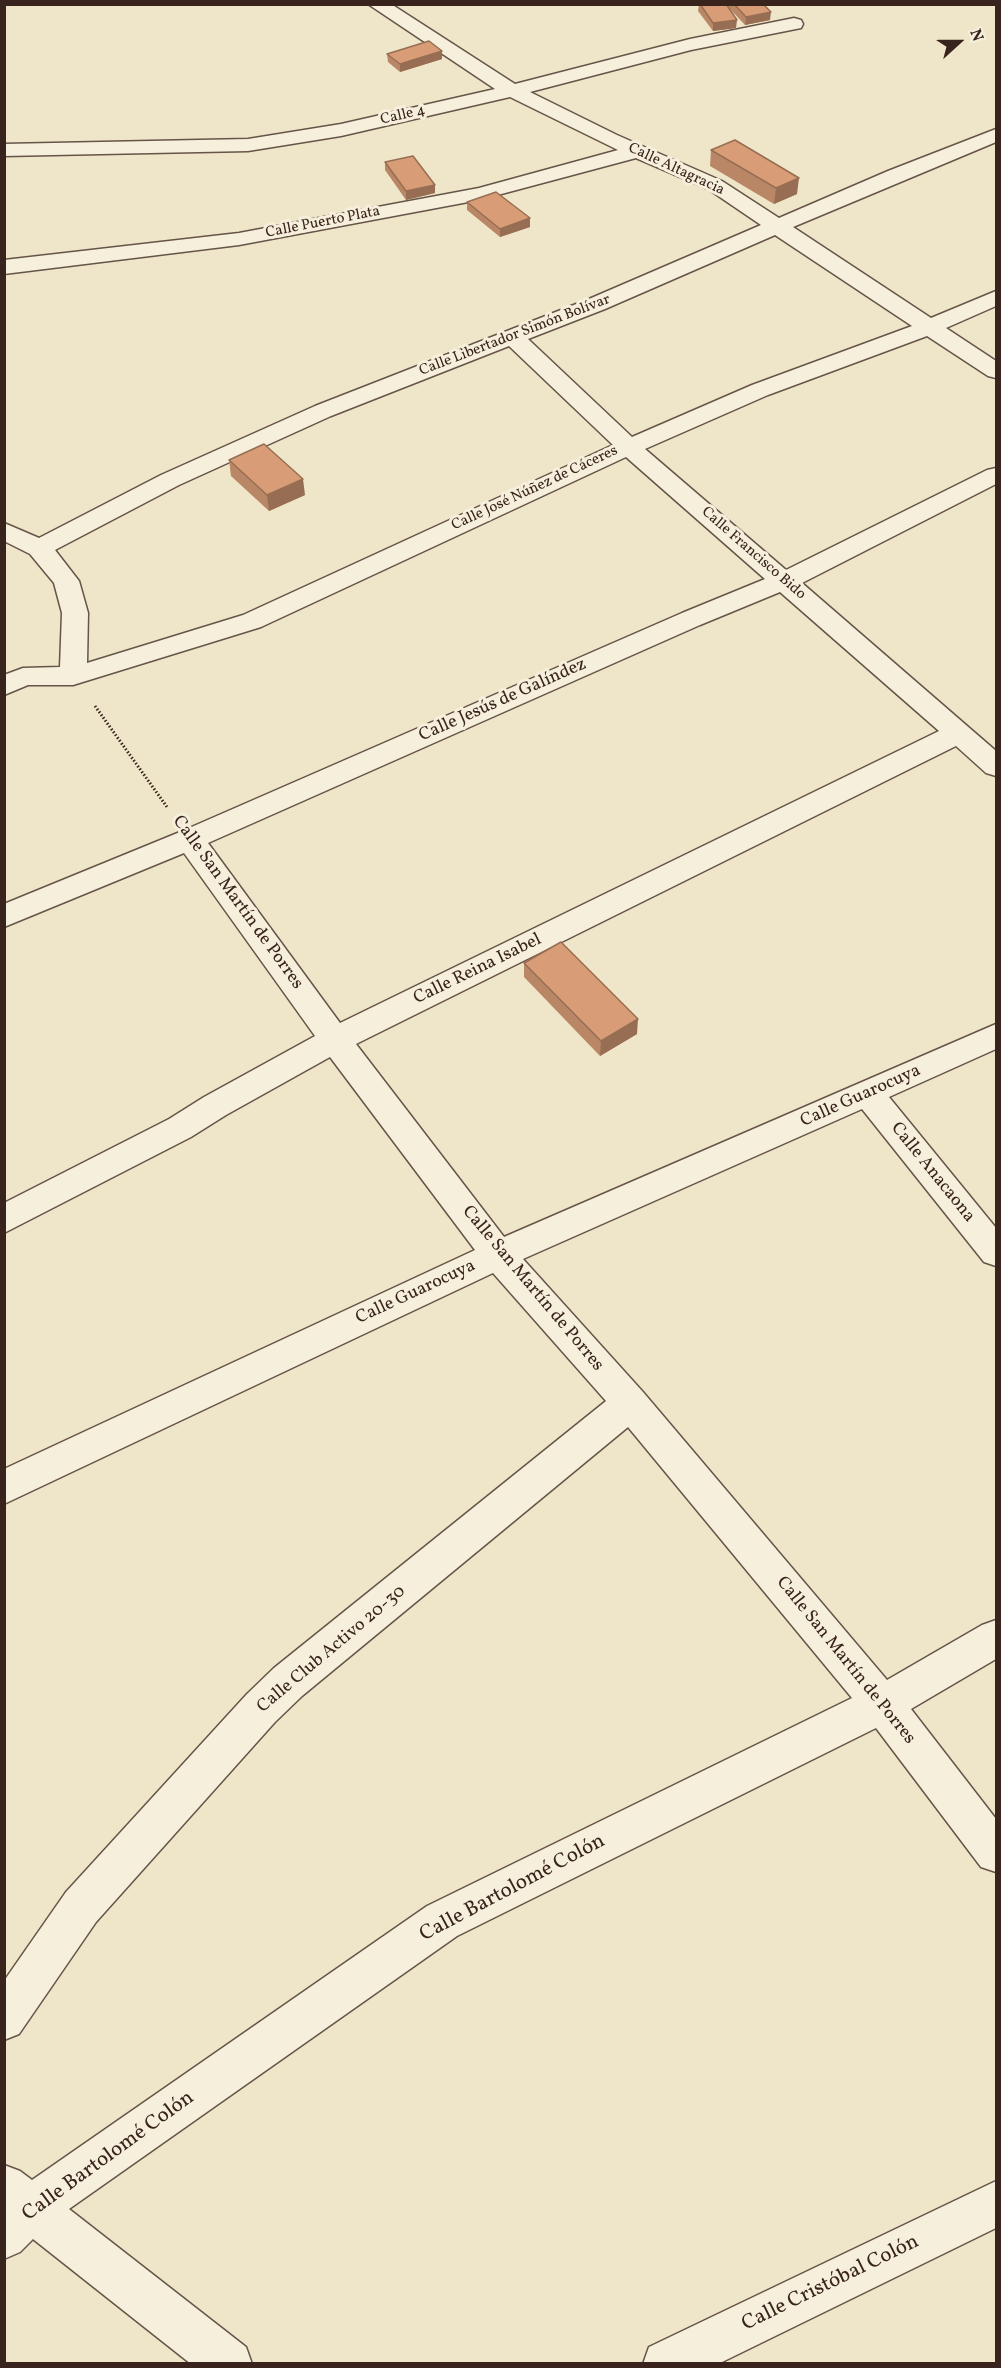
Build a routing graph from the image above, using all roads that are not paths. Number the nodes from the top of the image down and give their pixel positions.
1 (377, 4) edge
2 (794, 24) dead end
3 (512, 91) junction
4 (996, 135) edge
5 (4, 150) edge
6 (637, 151) junction
7 (776, 226) junction
8 (4, 267) edge
9 (996, 298) edge
10 (930, 327) junction
11 (513, 336) junction
12 (996, 371) edge
13 (629, 447) junction
14 (996, 476) edge
15 (4, 531) edge
16 (39, 548) junction
17 (785, 581) junction
18 (73, 676) junction
19 (4, 686) edge
20 (957, 734) junction
21 (996, 766) edge
22 (190, 839) junction
23 (4, 916) edge
24 (996, 1036) edge
25 (336, 1040) junction
26 (868, 1094) junction
27 (4, 1219) edge
28 (996, 1252) edge
29 (498, 1255) junction
30 (630, 1403) junction
31 (4, 1487) edge
32 (996, 1638) edge
33 (882, 1704) junction
34 (996, 1852) edge
35 (4, 2019) edge
36 (996, 2204) edge
37 (14, 2210) edge
38 (229, 2364) edge
39 (666, 2364) edge

1 - 3 street, Calle Altagracia
2 - 3 street, Calle 4
3 - 5 street, Calle 4
3 - 6 street, Calle Altagracia
4 - 7 street, Calle Libertador Simón Bolívar
6 - 7 street, Calle Altagracia
6 - 8 street, Calle Puerto Plata
7 - 10 street, Calle Altagracia
7 - 11 street, Calle Libertador Simón Bolívar
9 - 10 street, Calle José Núñez de Cáceres
10 - 12 street, Calle Altagracia
10 - 13 street, Calle José Núñez de Cáceres
11 - 13 street, Calle Francisco Bido
11 - 16 street, Calle Libertador Simón Bolívar
13 - 17 street, Calle Francisco Bido
13 - 18 street, Calle José Núñez de Cáceres
14 - 17 street, Calle Jesús de Galíndez
15 - 16 street
16 - 18 street
17 - 20 street, Calle Francisco Bido
17 - 22 street, Calle Jesús de Galíndez
18 - 19 street, Calle José Núñez de Cáceres
20 - 21 street, Calle Francisco Bido
20 - 25 street, Calle Reina Isabel
22 - 23 street, Calle Jesús de Galíndez
22 - 25 street, Calle San Martín de Porres
24 - 26 street, Calle Guarocuya
25 - 27 street, Calle Reina Isabel
25 - 29 street, Calle San Martín de Porres
26 - 28 street, Calle Anacaona
26 - 29 street, Calle Guarocuya
29 - 30 street, Calle San Martín de Porres
29 - 31 street, Calle Guarocuya
30 - 33 street, Calle San Martín de Porres
30 - 35 street, Calle Club Activo 20-30
32 - 33 street, Calle Bartolomé Colón
33 - 34 street, Calle San Martín de Porres
33 - 37 street, Calle Bartolomé Colón
36 - 39 street, Calle Cristóbal Colón
37 - 38 street

